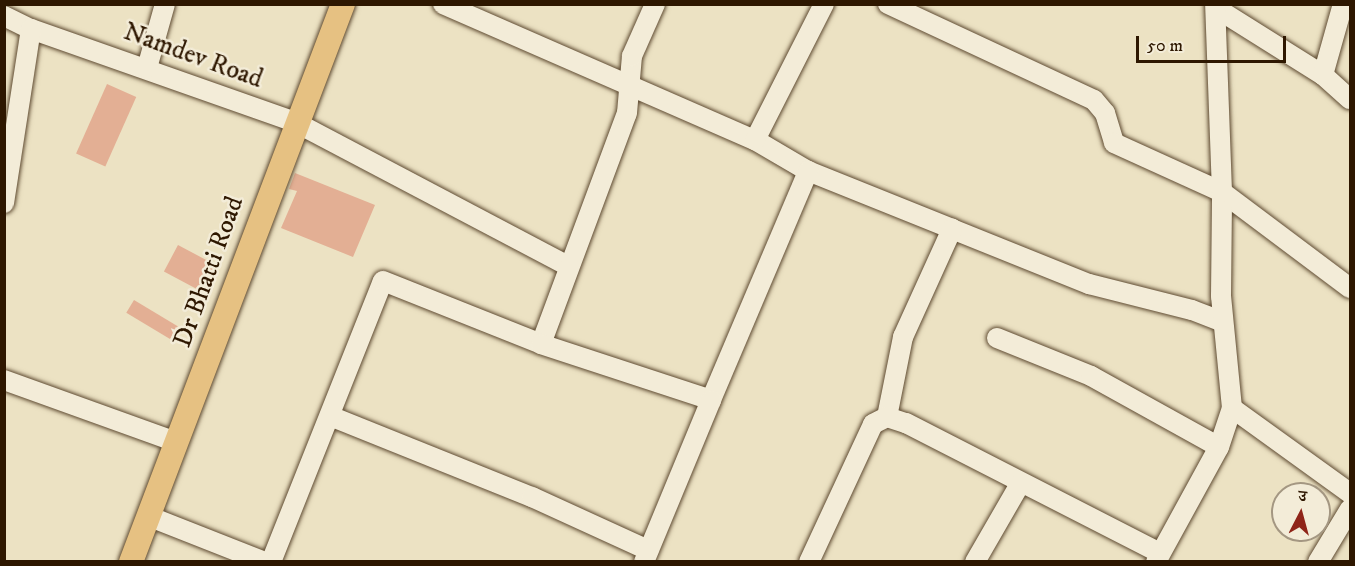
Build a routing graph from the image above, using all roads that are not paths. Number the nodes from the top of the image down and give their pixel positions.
1 (165, 4) edge
2 (343, 4) edge
3 (443, 4) edge
4 (655, 4) edge
5 (824, 4) edge
6 (888, 4) edge
7 (1343, 4) edge
8 (1216, 6) edge
9 (479, 10) edge
10 (4, 16) edge
11 (31, 29) junction
12 (147, 68) junction
13 (1323, 75) junction
14 (628, 88) junction
15 (1350, 99) edge
16 (295, 122) junction
17 (755, 140) junction
18 (808, 171) junction
19 (1222, 192) junction
20 (4, 203) edge
21 (952, 229) junction
22 (568, 266) junction
23 (1350, 288) edge
24 (1223, 322) junction
25 (997, 338) dead end
26 (541, 344) junction
27 (4, 380) edge
28 (711, 400) junction
29 (1232, 408) junction
30 (330, 416) junction
31 (887, 417) junction
32 (176, 442) junction
33 (1219, 447) junction
34 (1020, 484) junction
35 (1350, 493) edge
36 (1350, 509) edge
37 (148, 516) junction
38 (646, 556) edge
39 (1158, 557) edge
40 (131, 561) edge
41 (265, 561) edge
42 (271, 561) edge
43 (809, 561) edge
44 (975, 561) edge
45 (1318, 561) edge

1 - 12 street
2 - 16 main road, Dr Bhatti Road
3 - 9 street
4 - 14 street
5 - 17 street
6 - 19 street
7 - 13 street
8 - 13 street
8 - 19 street
9 - 14 street
10 - 11 street, Namdev Road
11 - 12 street, Namdev Road
11 - 20 street
12 - 16 street, Namdev Road
13 - 15 street
14 - 17 street
14 - 22 street
16 - 22 street, Namdev Road
16 - 32 main road, Dr Bhatti Road
17 - 18 street
18 - 21 street
18 - 28 street
19 - 23 street
19 - 24 street
21 - 24 street
21 - 31 street
22 - 26 street
24 - 29 street
25 - 33 street
26 - 28 street
26 - 30 street
27 - 32 street
28 - 38 street
29 - 33 street
29 - 35 street
30 - 38 street
30 - 42 street
31 - 34 street
31 - 43 street
32 - 37 main road, Dr Bhatti Road
33 - 39 street
34 - 39 street
34 - 44 street
36 - 45 street
37 - 40 main road, Dr Bhatti Road
37 - 41 street

